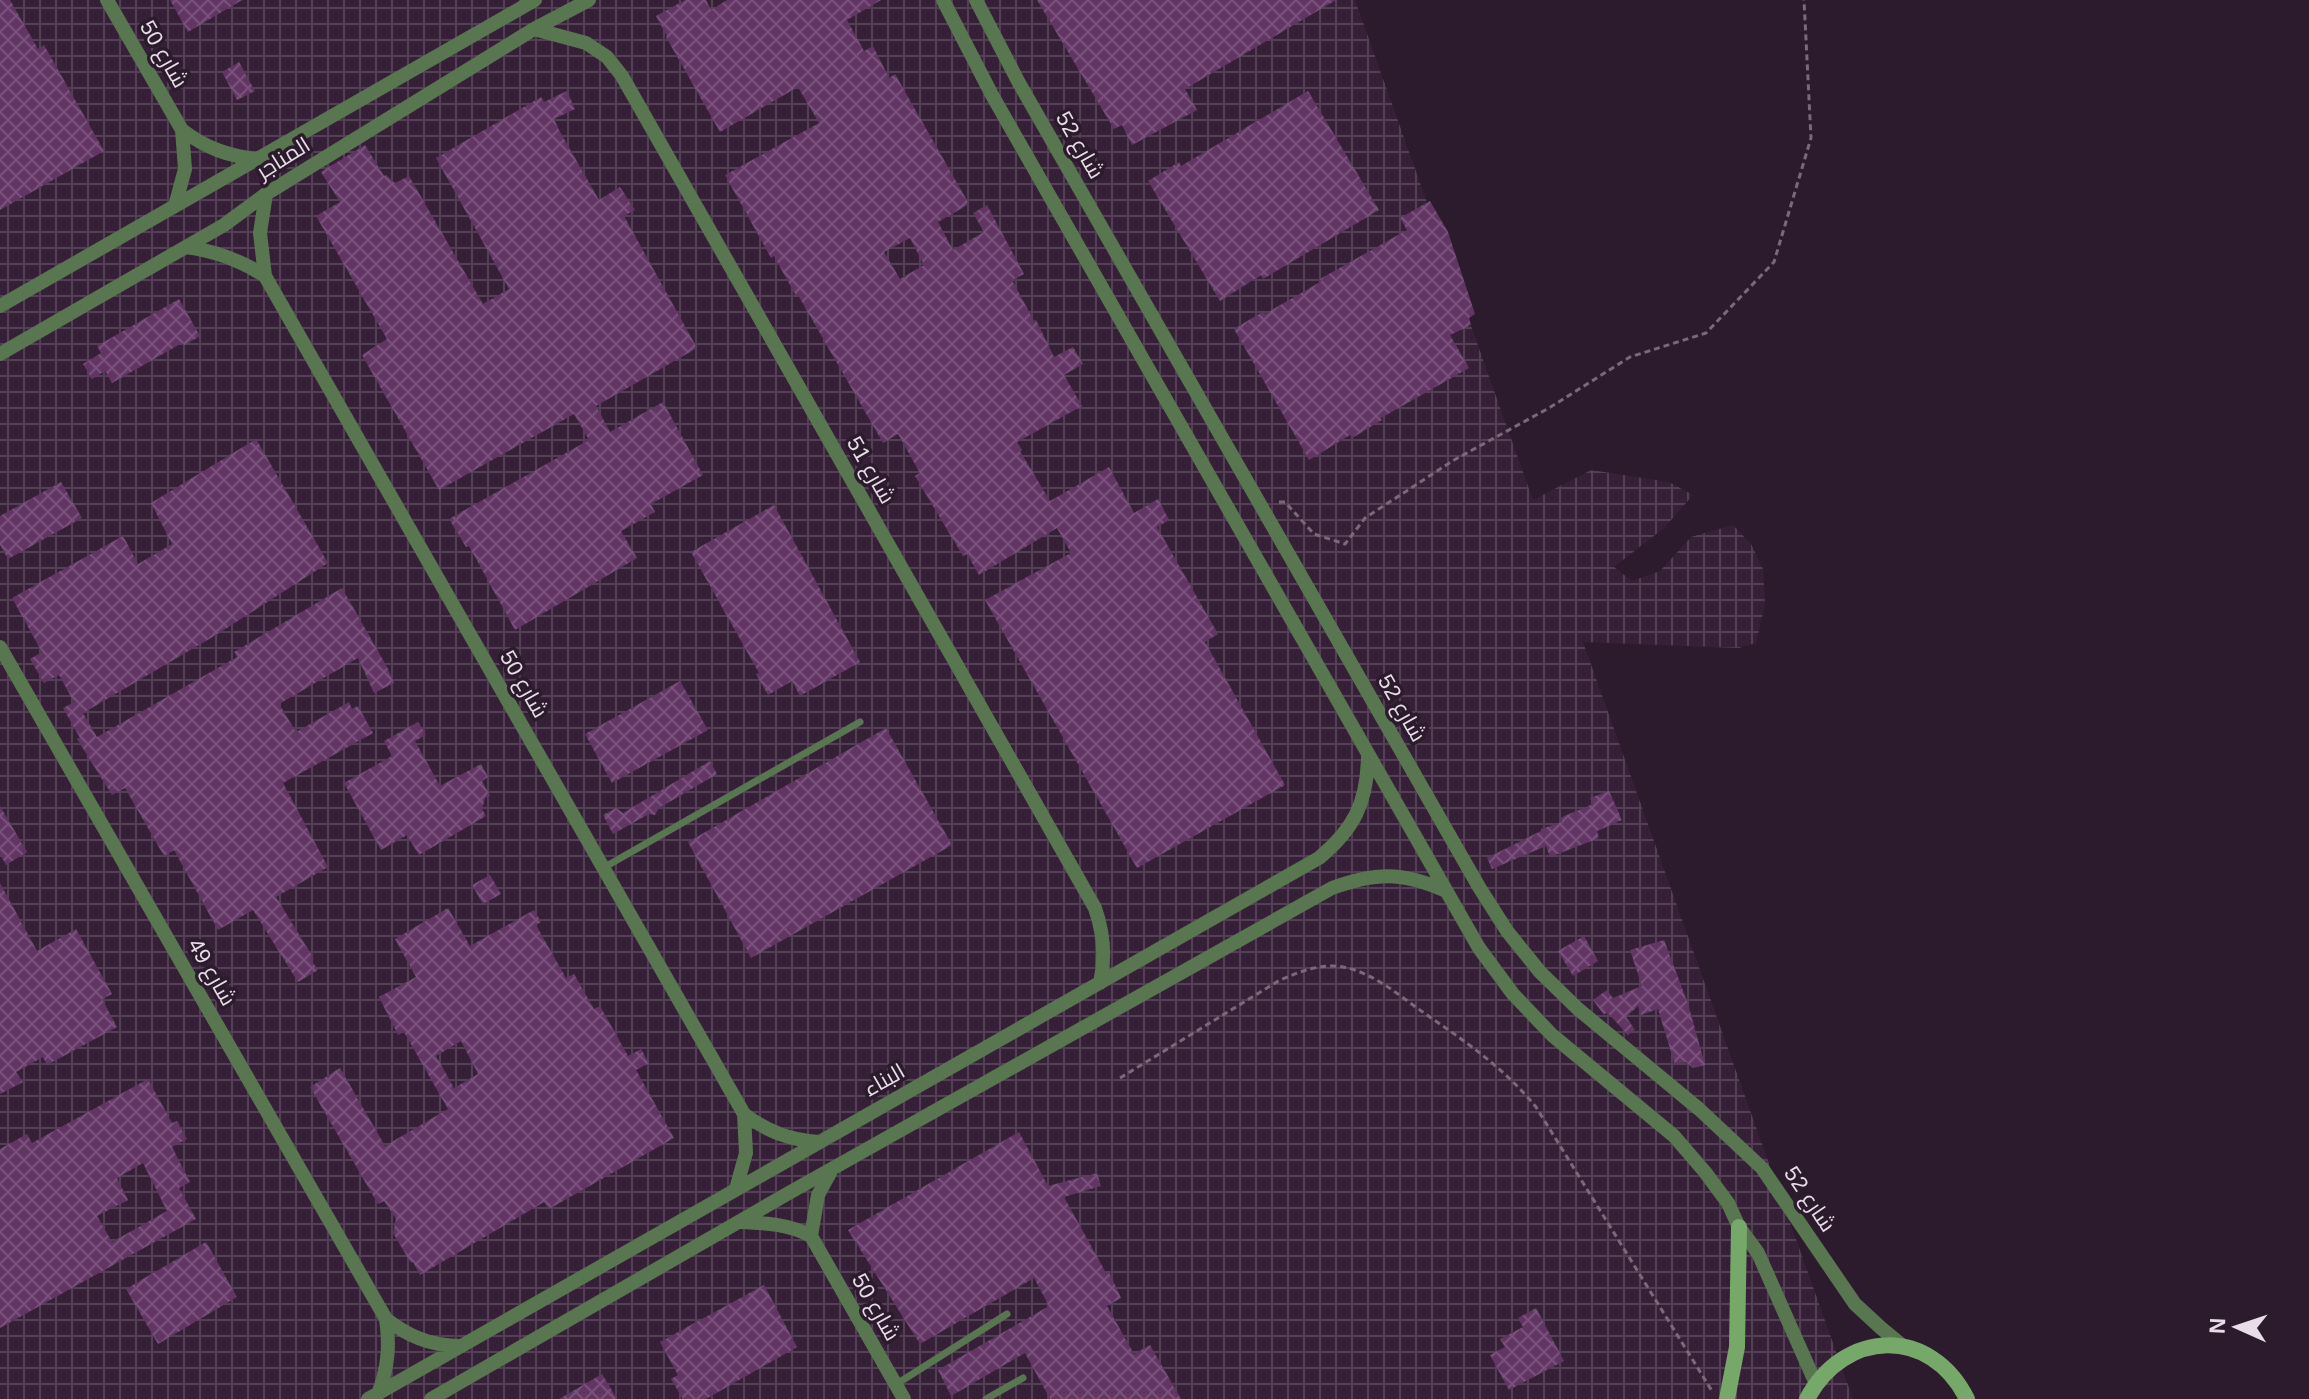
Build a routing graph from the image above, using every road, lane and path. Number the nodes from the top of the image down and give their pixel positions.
1 (107, 0) edge
2 (589, 0) edge
3 (943, 0) edge
4 (976, 0) edge
5 (1804, 0) edge
6 (530, 2) edge
7 (534, 29) junction
8 (182, 130) junction
9 (257, 159) junction
10 (266, 194) junction
11 (175, 206) junction
12 (186, 247) junction
13 (265, 276) junction
14 (0, 306) edge
15 (0, 354) edge
16 (1259, 503) junction
17 (0, 647) edge
18 (860, 722) dead end
19 (1368, 757) junction
20 (603, 868) junction
21 (1444, 890) junction
22 (1100, 983) junction
23 (1120, 1078) dead end
24 (744, 1114) junction
25 (819, 1142) junction
26 (832, 1170) junction
27 (736, 1189) junction
28 (740, 1222) junction
29 (1739, 1227) junction
30 (811, 1236) junction
31 (1007, 1314) dead end
32 (386, 1319) junction
33 (460, 1346) junction
34 (1904, 1347) junction
35 (470, 1377) junction
36 (1023, 1378) dead end
37 (1816, 1384) junction
38 (895, 1385) junction
39 (1711, 1389) dead end
40 (373, 1396) edge
41 (431, 1399) edge
42 (462, 1399) edge
43 (904, 1399) edge
44 (986, 1399) edge
45 (1727, 1399) edge
46 (1807, 1399) edge
47 (1967, 1399) edge

1 - 8 street, شارع 50
2 - 7 street, المناجر
3 - 19 street
4 - 16 street, شارع 52
5 - 16 path
6 - 9 street, المناجر
7 - 10 street, المناجر
7 - 22 street, شارع 51
8 - 9 street, شارع 50
8 - 11 street, شارع 50
9 - 11 street, المناجر
10 - 12 street, المناجر
10 - 13 street, شارع 50
11 - 14 street, المناجر
12 - 13 street
12 - 15 street, المناجر
13 - 20 street, شارع 50
16 - 34 street, شارع 52
17 - 32 street, شارع 49
18 - 20 lane
19 - 21 street
19 - 22 street, البناء
20 - 24 street, شارع 50
21 - 26 street
21 - 29 street
22 - 25 street, البناء
23 - 39 path
24 - 25 street, شارع 50
24 - 27 street, شارع 50
25 - 27 street, البناء
26 - 28 street
26 - 30 street
27 - 33 street, البناء
28 - 30 street
28 - 35 street
29 - 37 street
29 - 45 street
30 - 38 street, شارع 50
31 - 38 lane
32 - 33 street, شارع 49
32 - 40 street, شارع 49
33 - 40 street, البناء
34 - 37 street
34 - 47 street
35 - 41 street
35 - 42 street
36 - 44 lane
37 - 46 street
38 - 43 street, شارع 50

